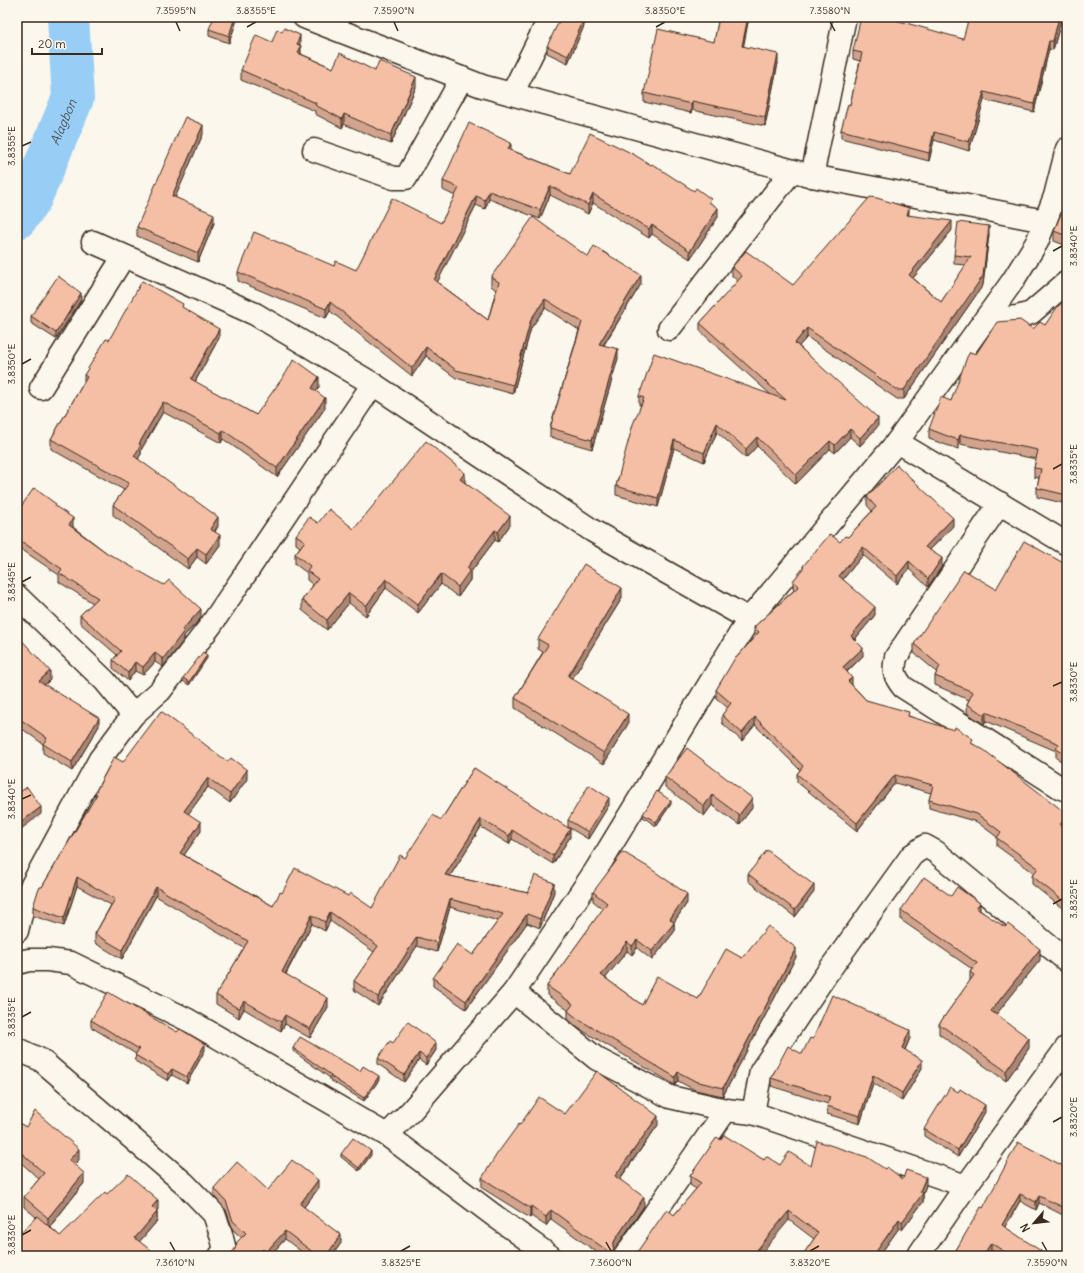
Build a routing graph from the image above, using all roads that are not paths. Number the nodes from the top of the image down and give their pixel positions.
1 (304, 17) edge
2 (550, 17) edge
3 (845, 17) edge
4 (462, 78) junction
5 (512, 94) junction
6 (1067, 149) edge
7 (314, 150) dead end
8 (802, 174) junction
9 (1045, 221) junction
10 (93, 242) dead end
11 (124, 256) junction
12 (1067, 282) edge
13 (985, 320) junction
14 (669, 329) dead end
15 (373, 384) junction
16 (41, 388) dead end
17 (897, 442) junction
18 (1000, 503) junction
19 (1067, 544) edge
20 (17, 596) edge
21 (749, 619) junction
22 (133, 715) junction
23 (1067, 790) edge
24 (17, 931) edge
25 (1067, 961) edge
26 (17, 963) edge
27 (514, 992) junction
28 (1067, 1047) edge
29 (17, 1049) edge
30 (726, 1110) junction
31 (753, 1113) junction
32 (387, 1135) junction
33 (966, 1186) junction
34 (220, 1256) edge
35 (550, 1256) edge
36 (625, 1256) edge
37 (918, 1256) edge

1 - 4 street
2 - 5 street
3 - 8 street
4 - 5 street
4 - 7 street
5 - 8 street
6 - 9 street
8 - 9 street
8 - 14 street
9 - 13 street
10 - 11 street
11 - 15 street
11 - 16 street
12 - 13 street
13 - 17 street
15 - 21 street
15 - 22 street
17 - 18 street
17 - 21 street
18 - 19 street
18 - 23 street
20 - 22 street
21 - 27 street
22 - 24 street
25 - 31 street
26 - 32 street
27 - 30 street
27 - 32 street
28 - 33 street
29 - 34 street
30 - 31 street
30 - 36 street
31 - 33 street
32 - 35 street
33 - 37 street

